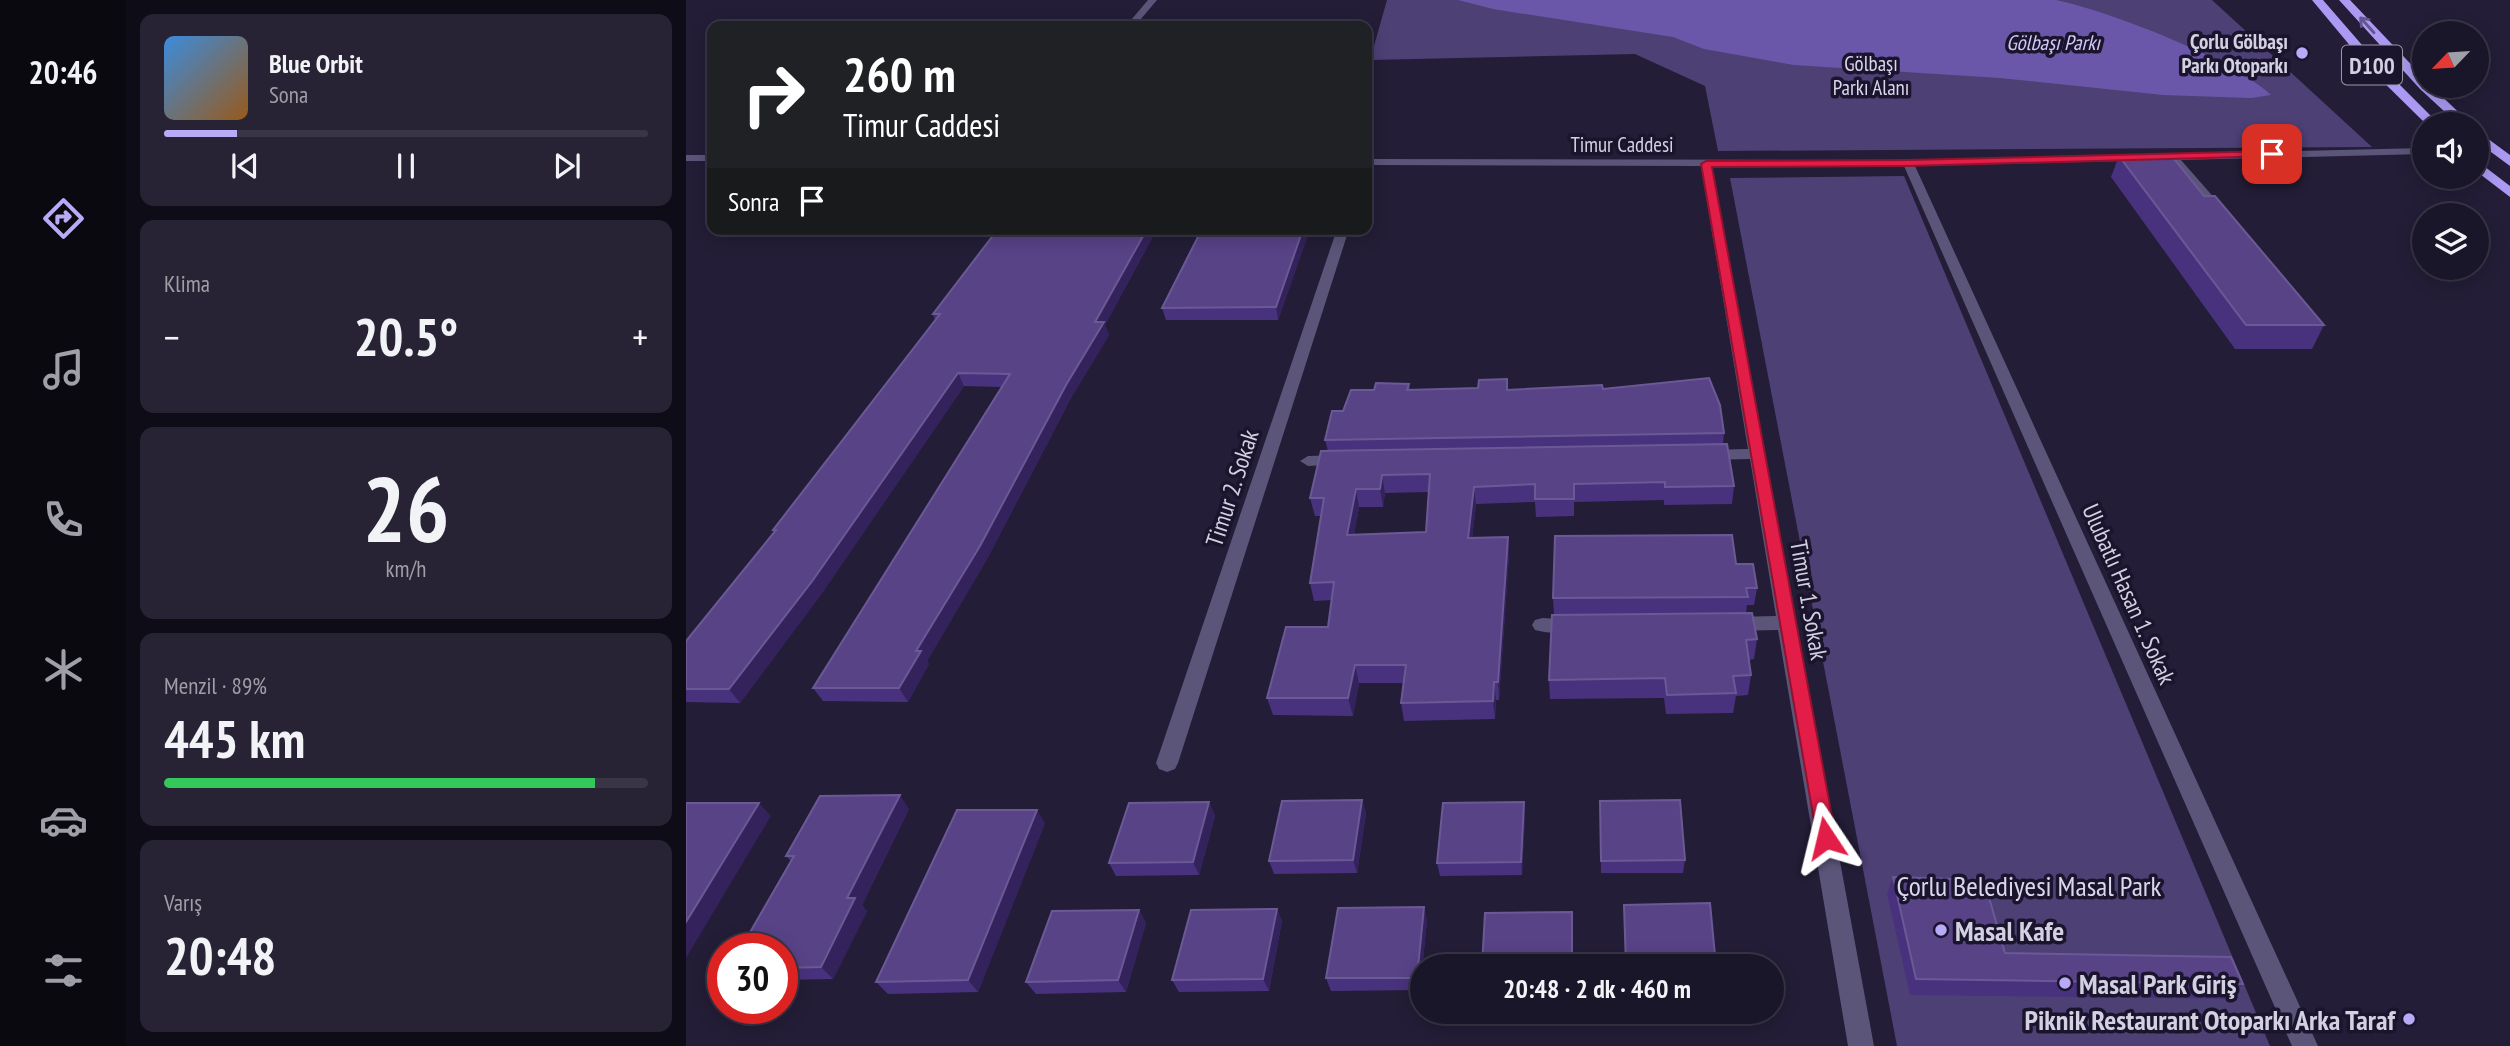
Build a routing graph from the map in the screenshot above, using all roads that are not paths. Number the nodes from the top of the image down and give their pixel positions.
1 (1153, 0) edge
2 (2317, 0) edge
3 (2344, 0) edge
4 (1134, 21) edge
5 (2412, 73) edge
6 (2437, 98) edge
7 (2421, 112) edge
8 (2452, 112) edge
9 (2489, 145) edge
10 (2412, 150) edge
11 (2171, 157) junction
12 (686, 158) edge
13 (707, 158) edge
14 (1372, 162) edge
15 (2510, 162) edge
16 (1908, 163) junction
17 (1706, 164) junction
18 (2489, 175) edge
19 (2510, 193) edge
20 (2227, 220) edge
21 (1341, 235) edge
22 (1758, 454) junction
23 (1684, 456) edge
24 (1364, 460) edge
25 (1308, 461) dead end
26 (1788, 623) junction
27 (1714, 624) edge
28 (1542, 625) dead end
29 (1595, 625) edge
30 (1167, 763) dead end
31 (1861, 1046) edge
32 (2305, 1046) edge

1 - 4 street
2 - 7 highway, D100
5 -> 3 highway, D100
6 - 8 highway, D100
9 - 15 highway
10 - 11 street, Timur Caddesi
11 - 16 street, Timur Caddesi
11 - 20 street
12 - 13 street
14 - 17 street, Timur Caddesi
16 - 17 street, Timur Caddesi
16 - 32 street, Ulubatlı Hasan 1. Sokak
17 - 22 street, Timur 1. Sokak
18 - 19 highway
21 - 30 street, Timur 2. Sokak
22 - 23 street
22 - 26 street, Timur 1. Sokak
24 - 25 street
26 - 27 street
26 - 31 street, Timur 1. Sokak
28 - 29 street

